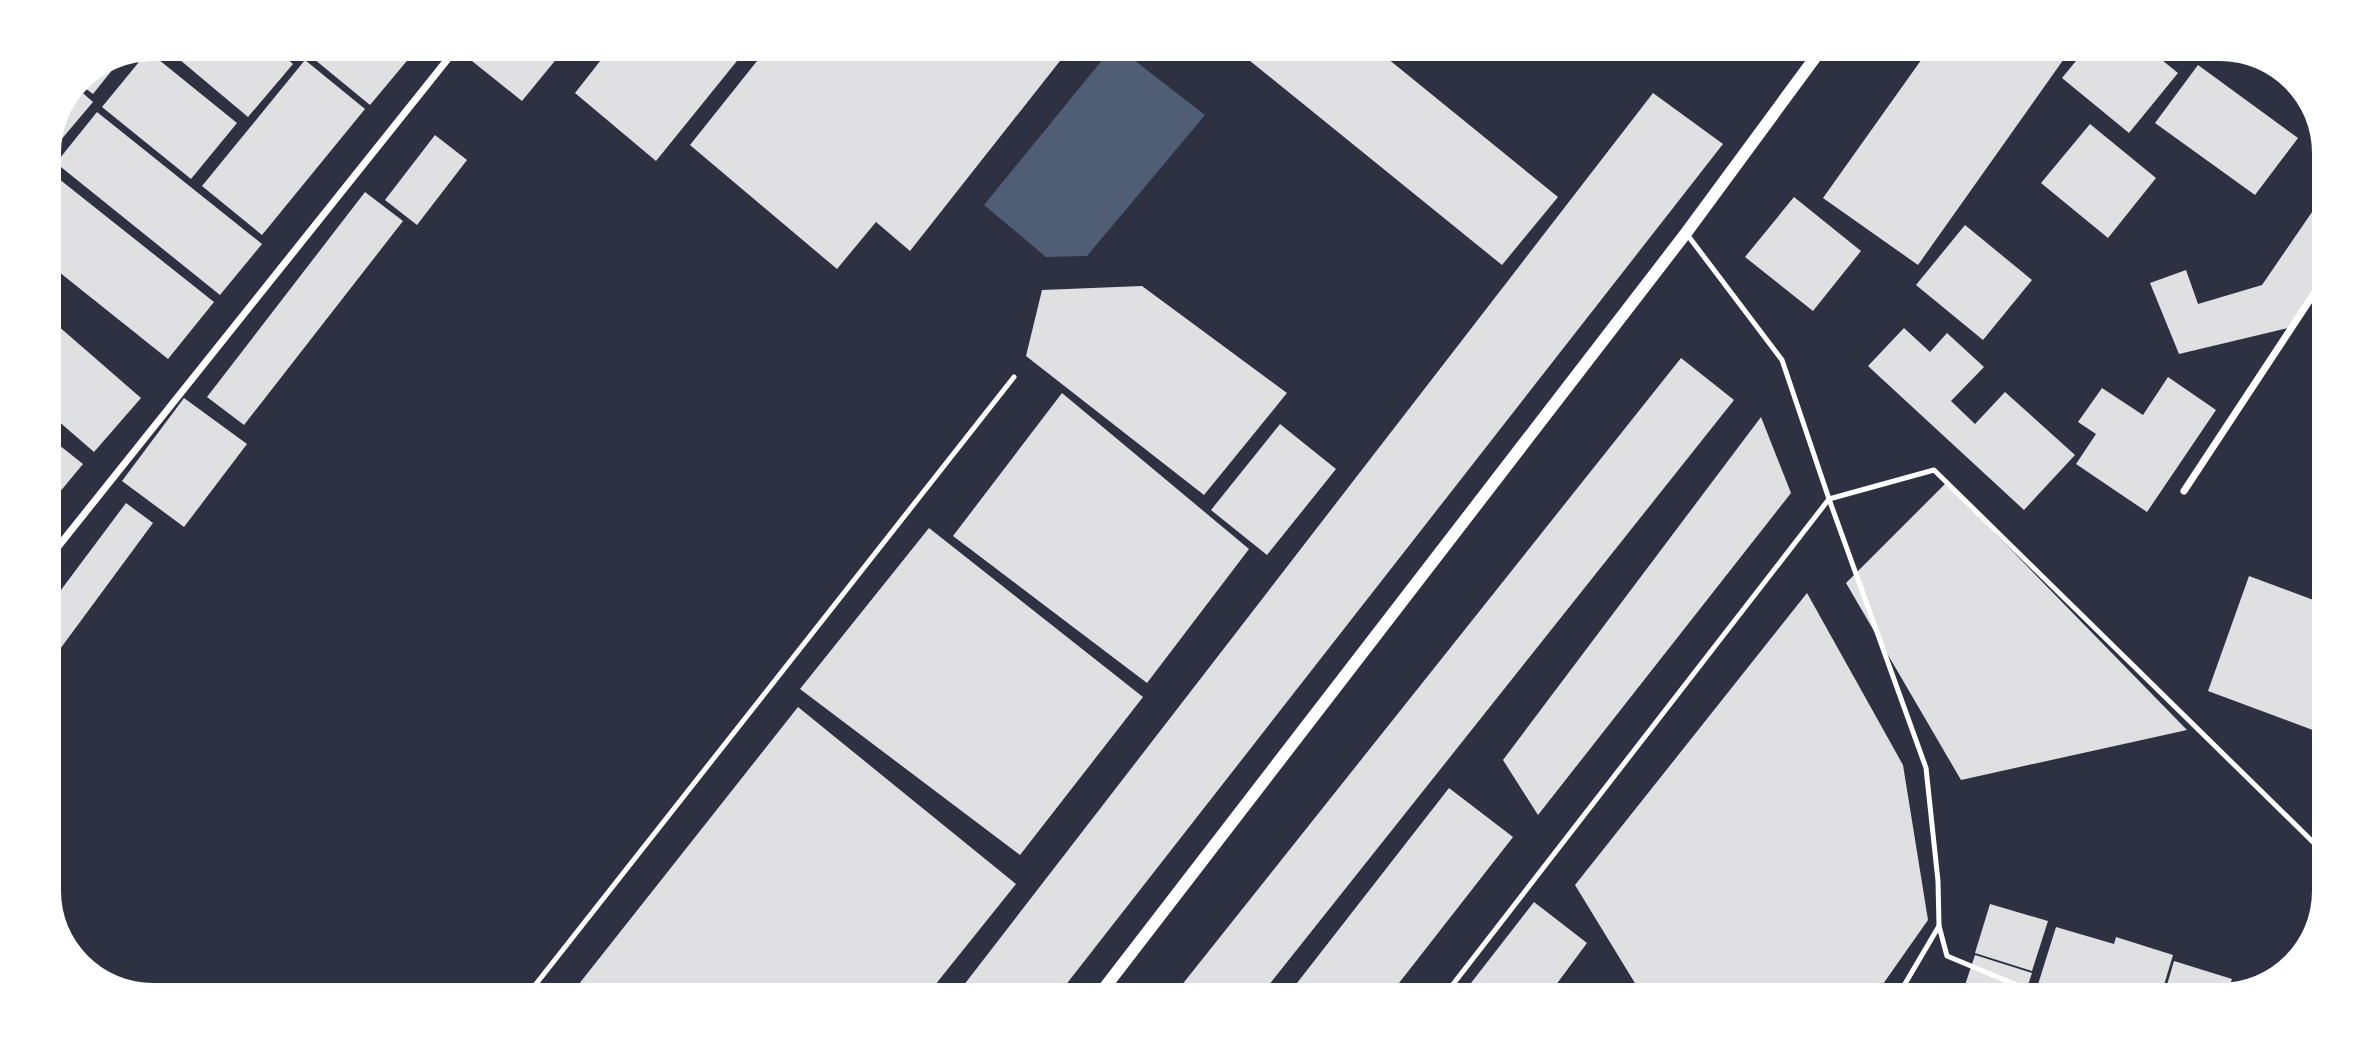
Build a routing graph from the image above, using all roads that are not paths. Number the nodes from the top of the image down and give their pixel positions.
1 (446, 61) edge
2 (1813, 61) edge
3 (1686, 233) junction
4 (2312, 294) edge
5 (1014, 377) dead end
6 (2184, 491) dead end
7 (1829, 499) junction
8 (61, 543) edge
9 (2312, 841) edge
10 (1939, 926) junction
11 (536, 983) edge
12 (1108, 983) edge
13 (1454, 983) edge
14 (1905, 983) edge
15 (2012, 983) edge

1 - 8 street
2 - 3 street
3 - 7 lane
3 - 12 street
4 - 6 street
5 - 11 lane
7 - 9 lane
7 - 10 lane
7 - 13 lane
10 - 14 lane
10 - 15 lane

